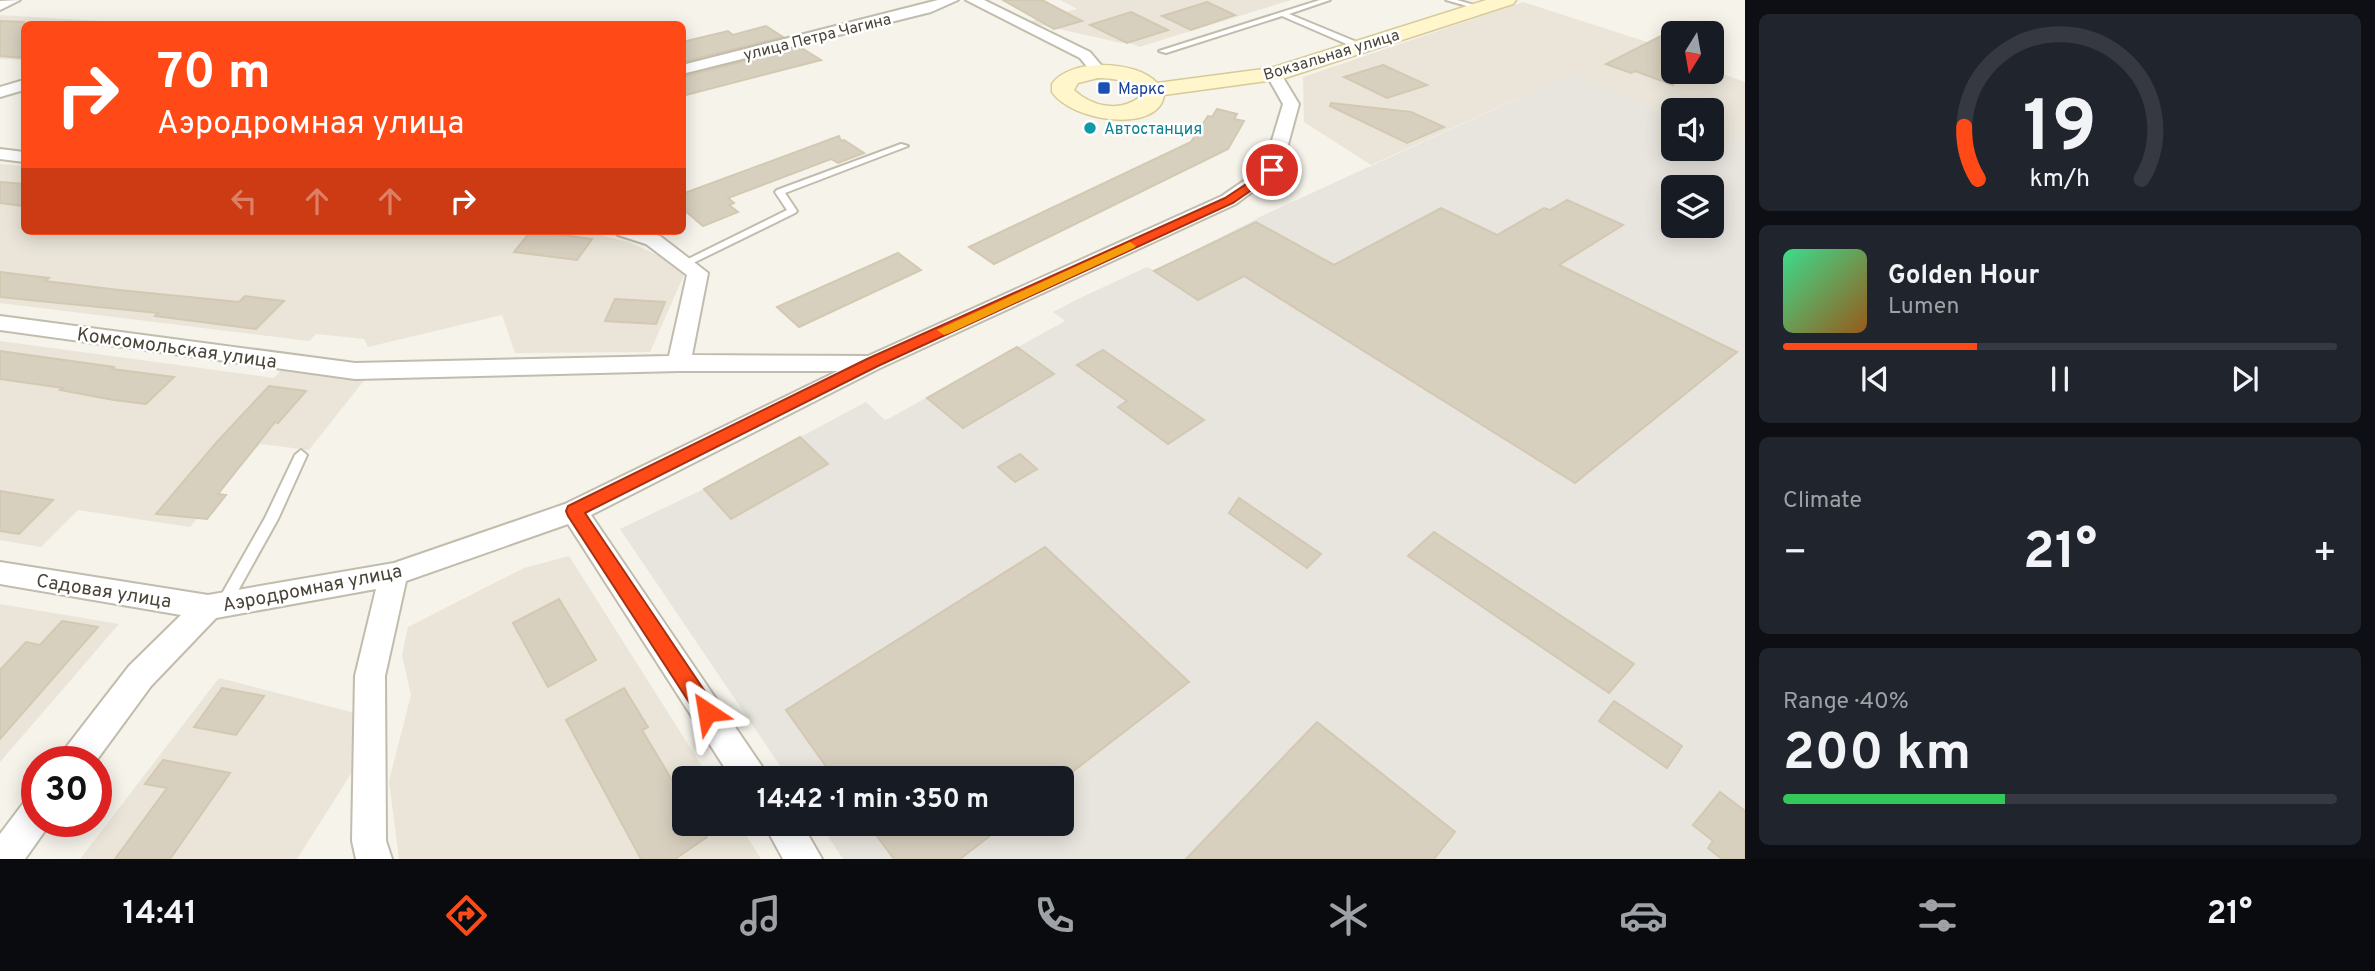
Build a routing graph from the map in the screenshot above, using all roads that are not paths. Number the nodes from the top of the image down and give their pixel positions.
1 (13, 0) edge
2 (951, 0) edge
3 (973, 0) edge
4 (1327, 0) edge
5 (1449, 0) edge
6 (1506, 0) edge
7 (0, 6) edge
8 (1481, 8) junction
9 (1282, 14) junction
10 (1361, 47) junction
11 (1163, 51) dead end
12 (686, 68) edge
13 (1098, 71) junction
14 (1274, 74) junction
15 (21, 87) edge
16 (1152, 90) junction
17 (0, 92) edge
18 (904, 146) dead end
19 (0, 154) edge
20 (21, 157) edge
21 (637, 235) edge
22 (685, 263) junction
23 (0, 323) edge
24 (679, 363) junction
25 (873, 363) junction
26 (301, 455) dead end
27 (574, 511) junction
28 (0, 573) edge
29 (394, 574) junction
30 (216, 606) junction
31 (87, 746) edge
32 (742, 766) edge
33 (21, 834) edge
34 (789, 836) edge
35 (2, 859) edge
36 (374, 859) edge
37 (804, 859) edge

1 - 7 street
2 - 12 street, улица Петра Чагина
3 - 13 street
4 - 9 lane
5 - 8 lane
6 - 8 street, Вокзальная улица
8 - 10 street, Вокзальная улица
9 - 10 lane
9 - 11 lane
10 - 14 street, Вокзальная улица
13 - 16 street
13 - 16 street
14 - 16 street, Вокзальная улица
14 - 25 street, Аэродромная улица
15 - 17 street
18 - 22 lane
19 - 20 street
21 - 22 street
22 - 24 street
23 - 24 street, Комсомольская улица
24 - 25 street, Комсомольская улица
25 - 27 street, Аэродромная улица
26 - 30 lane
27 - 29 street, Аэродромная улица
27 - 32 street
28 - 30 street, Садовая улица
29 - 30 street, Аэродромная улица
29 - 36 street
30 - 31 street
33 - 35 street
34 - 37 street

